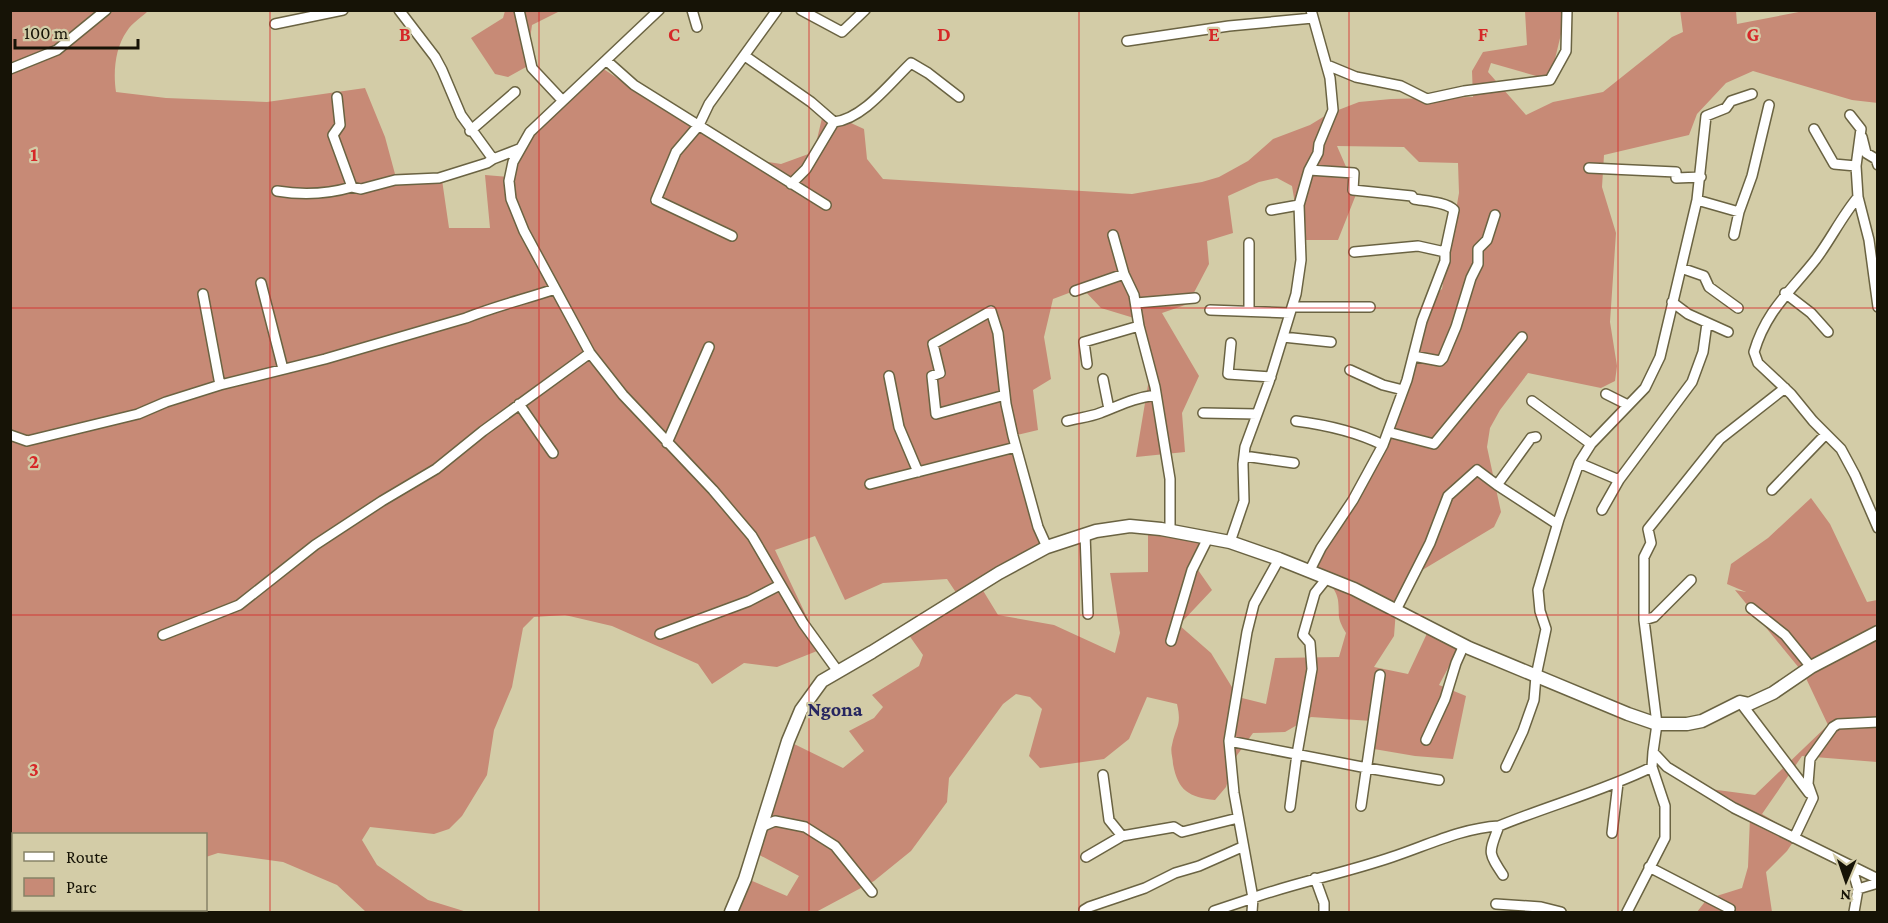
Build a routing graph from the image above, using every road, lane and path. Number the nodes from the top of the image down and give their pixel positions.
1 (106, 10) edge
2 (343, 10) edge
3 (399, 10) edge
4 (519, 10) edge
5 (659, 10) edge
6 (692, 10) edge
7 (777, 10) edge
8 (801, 10) edge
9 (865, 10) edge
10 (1567, 10) edge
11 (1312, 14) edge
12 (275, 24) dead end
13 (697, 27) dead end
14 (1127, 41) dead end
15 (746, 56) junction
16 (607, 61) junction
17 (1327, 65) junction
18 (10, 69) edge
19 (515, 92) dead end
20 (1752, 94) dead end
21 (337, 97) dead end
22 (959, 97) dead end
23 (562, 100) junction
24 (1769, 105) dead end
25 (1850, 115) dead end
26 (834, 122) junction
27 (699, 125) junction
28 (1814, 129) dead end
29 (470, 131) junction
30 (1861, 134) junction
31 (519, 149) junction
32 (493, 159) junction
33 (1878, 165) edge
34 (1856, 166) junction
35 (1589, 168) dead end
36 (1309, 170) junction
37 (1701, 177) junction
38 (790, 184) junction
39 (352, 187) junction
40 (277, 191) dead end
41 (1858, 197) junction
42 (1697, 200) junction
43 (1299, 205) junction
44 (826, 206) dead end
45 (1271, 210) dead end
46 (1739, 212) junction
47 (1495, 215) dead end
48 (1734, 235) dead end
49 (732, 236) dead end
50 (1113, 236) dead end
51 (1249, 243) dead end
52 (1354, 252) dead end
53 (1444, 252) junction
54 (1681, 268) junction
55 (1124, 274) junction
56 (261, 283) dead end
57 (555, 289) junction
58 (1075, 291) dead end
59 (1785, 293) junction
60 (203, 294) dead end
61 (1195, 298) dead end
62 (1672, 302) junction
63 (1136, 303) junction
64 (1370, 307) dead end
65 (1878, 307) edge
66 (1738, 308) dead end
67 (1210, 310) dead end
68 (1291, 310) junction
69 (1249, 311) junction
70 (1707, 323) junction
71 (1140, 326) junction
72 (1728, 332) dead end
73 (1828, 332) dead end
74 (1283, 337) junction
75 (1522, 337) dead end
76 (1331, 342) dead end
77 (1231, 343) dead end
78 (709, 347) dead end
79 (590, 353) junction
80 (1413, 356) junction
81 (1087, 364) dead end
82 (283, 369) junction
83 (1350, 370) dead end
84 (889, 376) dead end
85 (1271, 377) junction
86 (1103, 379) dead end
87 (220, 385) junction
88 (1785, 387) junction
89 (1403, 390) junction
90 (1606, 394) dead end
91 (1005, 395) junction
92 (1156, 395) junction
93 (1532, 401) dead end
94 (519, 404) junction
95 (1628, 405) junction
96 (1109, 409) junction
97 (1203, 413) dead end
98 (1257, 414) junction
99 (1067, 421) dead end
100 (1296, 421) dead end
101 (1388, 432) junction
102 (1826, 434) junction
103 (10, 435) edge
104 (1536, 437) dead end
105 (667, 443) junction
106 (1591, 444) junction
107 (1383, 445) junction
108 (1016, 447) junction
109 (553, 453) dead end
110 (1244, 456) junction
111 (1294, 463) dead end
112 (1579, 464) junction
113 (918, 472) junction
114 (1619, 480) junction
115 (870, 484) dead end
116 (1497, 485) junction
117 (1772, 489) dead end
118 (1602, 510) dead end
119 (1557, 524) junction
120 (1878, 528) edge
121 (1170, 531) junction
122 (1085, 534) junction
123 (1208, 538) junction
124 (1230, 542) junction
125 (1047, 547) junction
126 (1279, 559) junction
127 (1310, 570) junction
128 (1327, 578) junction
129 (1691, 580) dead end
130 (780, 585) junction
131 (1751, 608) dead end
132 (1396, 610) junction
133 (1088, 614) dead end
134 (1644, 620) junction
135 (1878, 632) edge
136 (660, 634) dead end
137 (163, 635) dead end
138 (1171, 641) dead end
139 (1464, 645) junction
140 (1811, 667) junction
141 (837, 670) junction
142 (1380, 675) dead end
143 (1536, 676) junction
144 (1740, 702) junction
145 (1878, 722) edge
146 (1657, 724) junction
147 (1426, 740) dead end
148 (1229, 741) junction
149 (1653, 752) junction
150 (1297, 754) junction
151 (1506, 767) dead end
152 (1652, 767) junction
153 (1367, 768) junction
154 (1102, 775) dead end
155 (1439, 780) dead end
156 (1618, 783) junction
157 (1813, 798) junction
158 (1361, 806) dead end
159 (1290, 807) dead end
160 (1238, 818) junction
161 (1499, 826) junction
162 (761, 827) junction
163 (1612, 833) dead end
164 (1122, 836) junction
165 (1794, 838) junction
166 (1242, 847) junction
167 (1086, 857) dead end
168 (1851, 865) junction
169 (1649, 867) junction
170 (1503, 875) dead end
171 (1315, 878) junction
172 (1878, 881) edge
173 (1858, 889) junction
174 (872, 892) dead end
175 (1253, 898) junction
176 (1496, 904) dead end
177 (1214, 911) edge
178 (731, 912) edge
179 (1084, 912) edge
180 (1252, 912) edge
181 (1324, 912) edge
182 (1561, 912) edge
183 (1627, 912) edge
184 (1729, 912) edge
185 (1854, 912) edge

1 - 18 street
2 - 12 street
3 - 29 street
4 - 23 street
5 - 16 street
6 - 13 street
7 - 15 street
8 - 9 street
10 - 17 street
11 - 14 street
11 - 17 street
15 - 26 street
15 - 27 street
16 - 23 street
16 - 27 street
17 - 36 street
19 - 29 street
20 - 37 street
21 - 39 street
22 - 26 street
23 - 31 street
24 - 46 street
25 - 30 street
26 - 38 street
27 - 38 street
27 - 49 street
28 - 34 street
29 - 32 street
30 - 33 street
30 - 34 street
31 - 32 street
31 - 57 street
32 - 39 street
34 - 41 street
35 - 37 street
36 - 43 street
36 - 53 street
37 - 42 street
38 - 44 street
39 - 40 street
41 - 59 street
41 - 65 street
42 - 46 street
42 - 54 street
43 - 45 street
43 - 68 street
46 - 48 street
47 - 80 street
50 - 55 street
51 - 69 street
52 - 53 street
53 - 80 street
54 - 62 street
54 - 66 street
55 - 58 street
55 - 63 street
56 - 82 street
57 - 79 street
57 - 82 street
59 - 73 street
59 - 88 street
60 - 87 street
61 - 63 street
62 - 70 street
62 - 95 street
63 - 71 street
64 - 68 street
67 - 69 street
68 - 69 street
68 - 74 street
70 - 72 street
70 - 114 street
71 - 81 street
71 - 92 street
74 - 76 street
74 - 85 street
75 - 101 street
77 - 85 street
78 - 105 street
79 - 94 street
79 - 105 street
80 - 89 street
82 - 87 street
83 - 89 street
84 - 113 street
85 - 98 street
86 - 96 street
87 - 103 street
88 - 102 street
88 - 134 street
89 - 101 street
90 - 95 street
91 - 91 street
91 - 108 street
92 - 96 street
92 - 121 street
93 - 106 street
94 - 109 street
94 - 137 street
95 - 106 street
96 - 99 street
97 - 98 street
98 - 110 street
100 - 107 street
101 - 107 street
102 - 117 street
102 - 120 street
104 - 116 street
105 - 130 street
106 - 112 street
107 - 127 street
108 - 113 street
108 - 125 street
110 - 111 street
110 - 124 street
112 - 114 street
112 - 119 street
113 - 115 street
114 - 118 street
116 - 119 street
116 - 132 street
119 - 143 street
121 - 122 street
121 - 123 street
122 - 125 street
122 - 133 street
123 - 124 street
123 - 138 street
124 - 126 street
125 - 141 street
126 - 127 street
126 - 148 street
127 - 128 street
128 - 132 street
128 - 150 street
129 - 134 street
130 - 136 street
130 - 141 street
131 - 140 street
132 - 139 street
134 - 146 street
135 - 140 street
139 - 143 street
139 - 147 street
140 - 144 street
141 - 162 street
142 - 153 street
143 - 146 street
143 - 151 street
144 - 146 street
144 - 157 street
145 - 157 street
146 - 149 street
148 - 150 street
148 - 160 street
149 - 152 street
149 - 165 street
150 - 153 street
150 - 159 street
152 - 156 street
152 - 169 street
153 - 155 street
153 - 158 street
154 - 164 street
156 - 161 street
156 - 163 street
157 - 165 street
160 - 164 street
160 - 166 street
161 - 170 street
161 - 171 street
162 - 174 street
162 - 178 street
164 - 167 street
165 - 168 street
166 - 175 street
166 - 179 street
168 - 172 street
168 - 173 street
169 - 183 street
169 - 184 street
171 - 175 street
171 - 181 street
172 - 173 street
173 - 185 street
175 - 177 street
175 - 180 street
176 - 182 street

